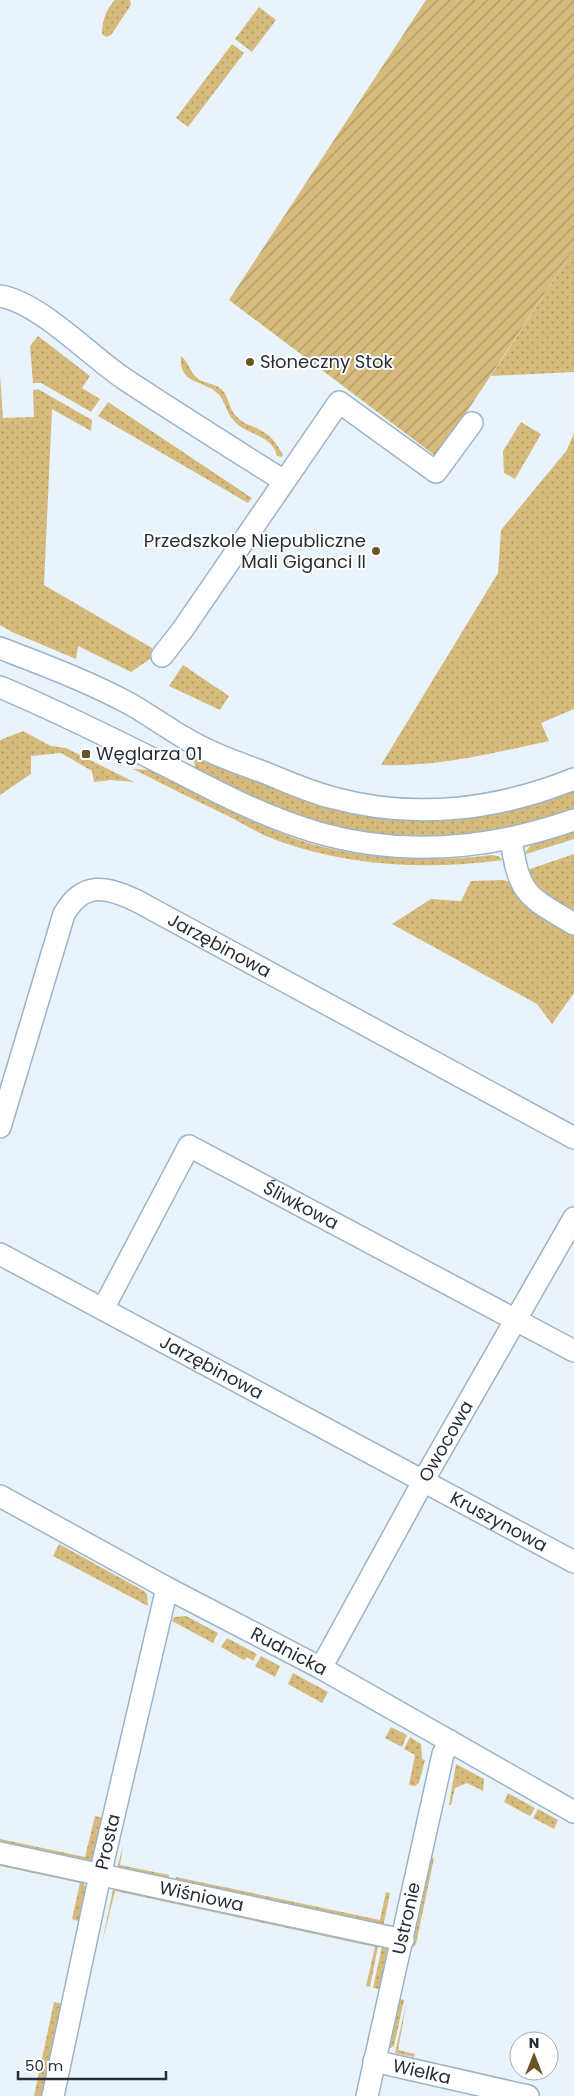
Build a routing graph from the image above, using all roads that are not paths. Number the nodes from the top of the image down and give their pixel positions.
1 (0, 296) edge
2 (472, 422) dead end
3 (284, 481) junction
4 (0, 648) edge
5 (162, 656) dead end
6 (0, 687) edge
7 (574, 779) edge
8 (574, 820) edge
9 (511, 839) junction
10 (574, 924) edge
11 (0, 1127) edge
12 (574, 1138) edge
13 (574, 1218) edge
14 (0, 1254) edge
15 (103, 1309) junction
16 (517, 1320) junction
17 (574, 1351) edge
18 (423, 1482) junction
19 (0, 1496) edge
20 (574, 1562) edge
21 (167, 1588) junction
22 (321, 1668) junction
23 (450, 1741) junction
24 (574, 1812) edge
25 (0, 1853) edge
26 (100, 1875) junction
27 (403, 1940) junction
28 (374, 2061) junction
29 (53, 2096) edge
30 (367, 2096) edge
31 (528, 2096) edge

1 - 3 street
2 - 3 street
3 - 5 street
4 - 7 street
6 - 9 street
8 - 9 street
9 - 10 street
11 - 12 street, Jarzębinowa
13 - 16 street, Owocowa
14 - 15 street, Jarzębinowa
15 - 16 street, Śliwkowa
15 - 18 street, Jarzębinowa
16 - 17 street, Śliwkowa
16 - 18 street, Owocowa
18 - 20 street, Kruszynowa
18 - 22 street, Owocowa
19 - 21 street, Rudnicka
21 - 22 street, Rudnicka
21 - 26 street, Prosta
22 - 23 street, Rudnicka
23 - 24 street, Rudnicka
23 - 27 street, Ustronie
25 - 26 street, Wiśniowa
26 - 27 street, Wiśniowa
26 - 29 street, Prosta
27 - 28 street, Ustronie
28 - 30 street, Ustronie
28 - 31 street, Wielka

